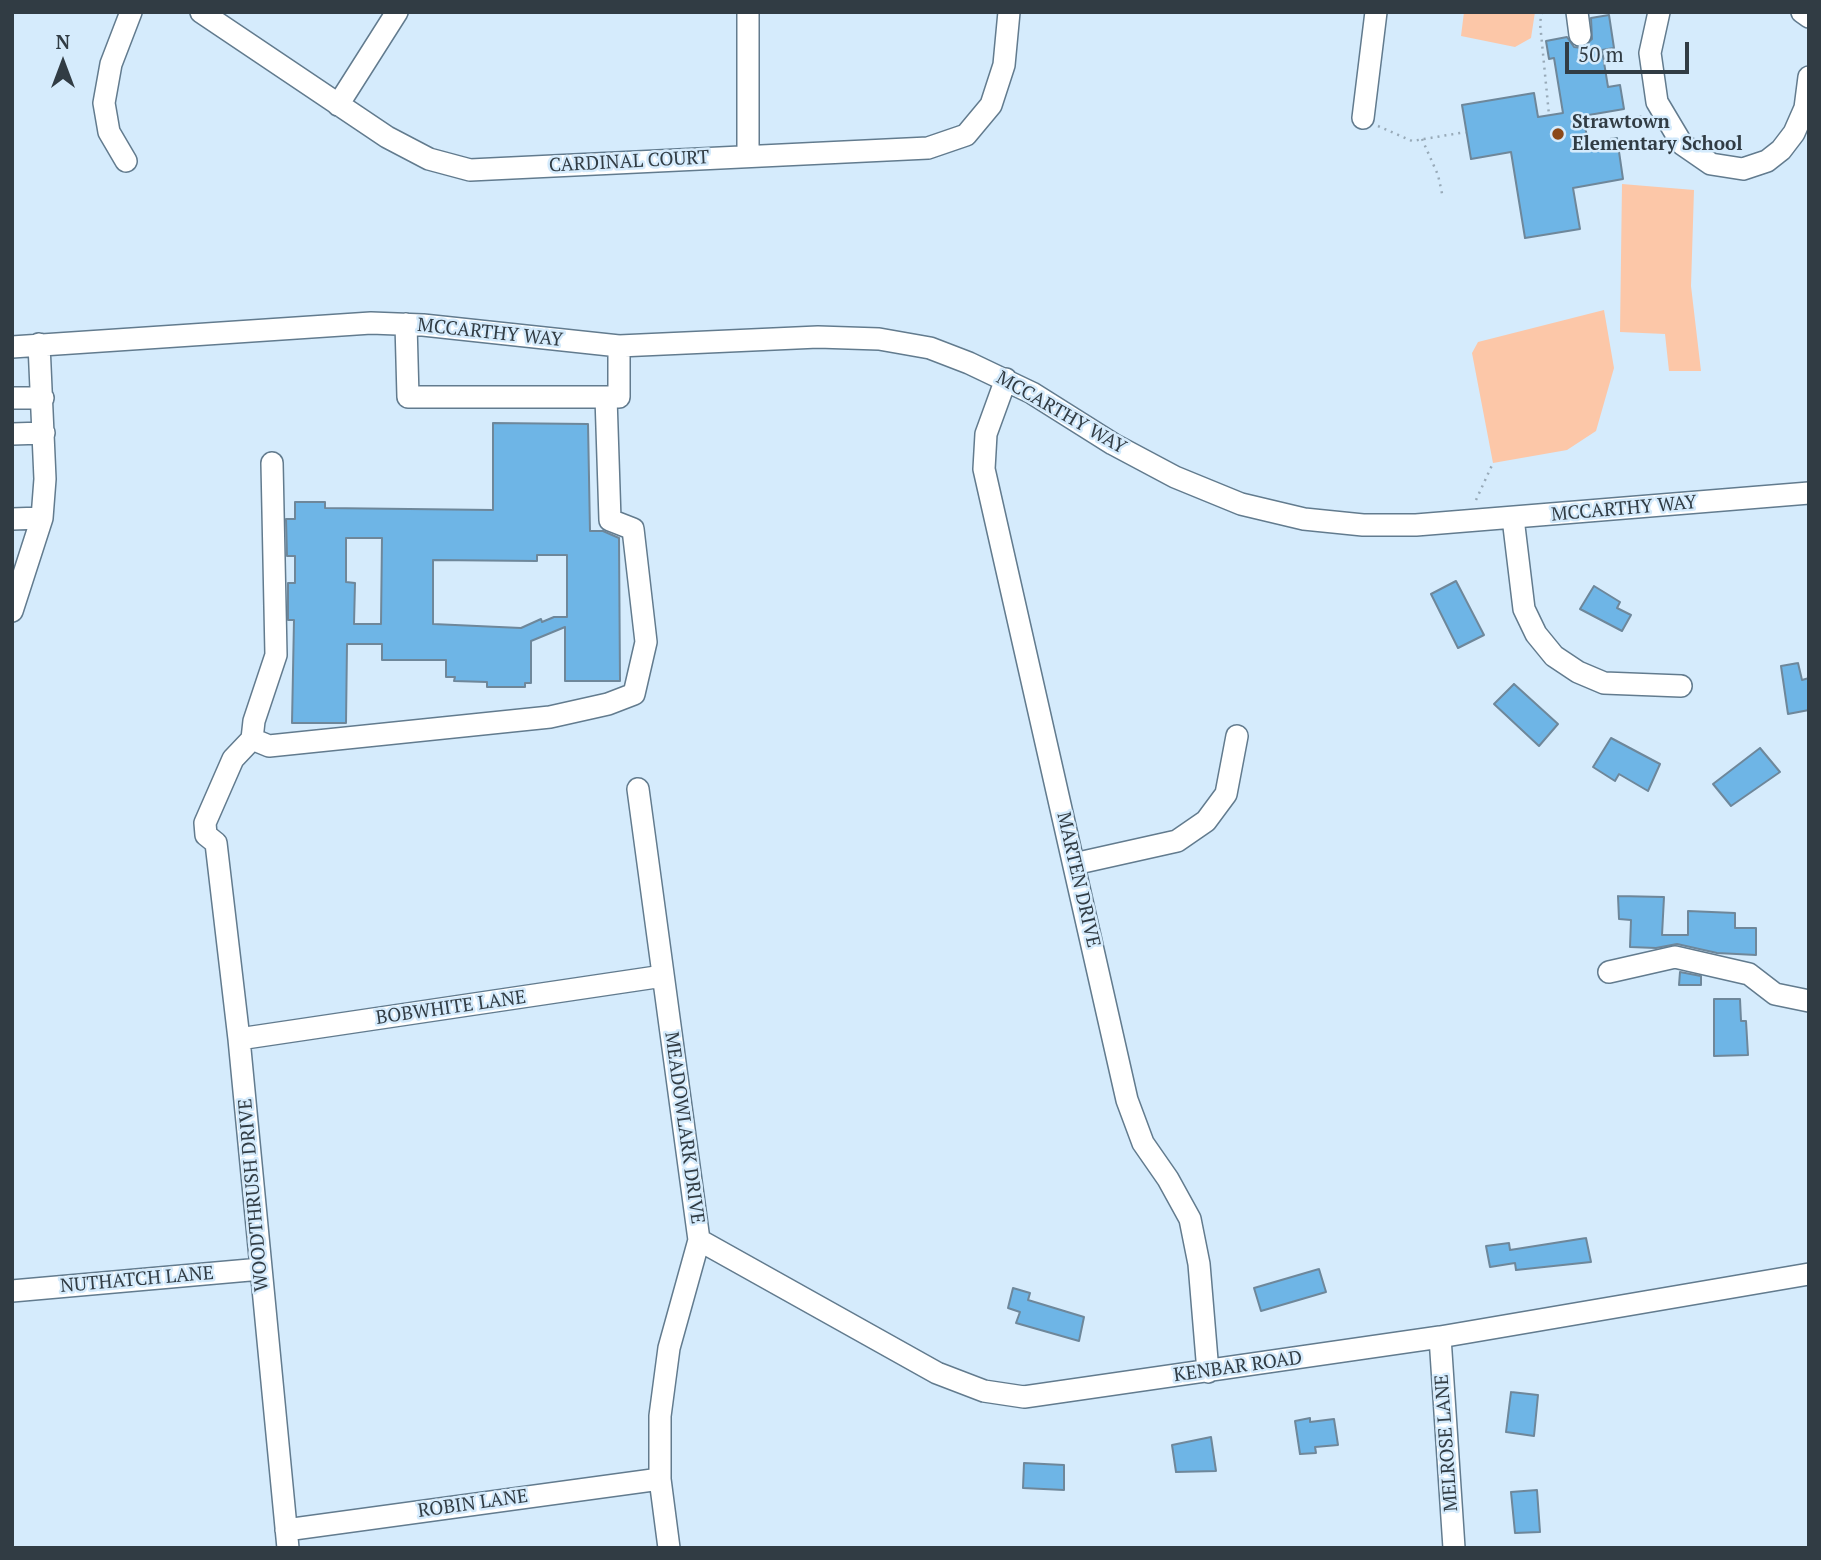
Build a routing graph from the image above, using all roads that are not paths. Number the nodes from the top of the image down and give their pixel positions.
1 (131, 12) edge
2 (201, 12) edge
3 (397, 12) edge
4 (748, 12) edge
5 (1009, 12) edge
6 (1376, 12) edge
7 (1577, 12) edge
8 (1659, 12) edge
9 (1802, 12) edge
10 (1809, 17) edge
11 (1580, 35) dead end
12 (1809, 77) edge
13 (338, 105) junction
14 (1363, 118) road end
15 (748, 155) junction
16 (126, 161) dead end
17 (405, 324) junction
18 (39, 344) junction
19 (619, 346) junction
20 (12, 347) edge
21 (1006, 379) junction
22 (606, 397) junction
23 (12, 398) edge
24 (43, 398) junction
25 (44, 433) junction
26 (12, 434) edge
27 (272, 463) dead end
28 (1809, 493) edge
29 (42, 518) junction
30 (1513, 518) junction
31 (12, 519) edge
32 (12, 611) edge
33 (1681, 685) dead end
34 (1237, 736) dead end
35 (252, 739) junction
36 (638, 789) dead end
37 (1074, 864) junction
38 (1609, 972) dead end
39 (663, 976) junction
40 (1809, 1002) edge
41 (239, 1039) junction
42 (699, 1240) junction
43 (261, 1269) junction
44 (1809, 1274) edge
45 (12, 1290) edge
46 (1440, 1337) junction
47 (1208, 1371) junction
48 (660, 1479) junction
49 (287, 1539) edge
50 (669, 1548) edge
51 (1454, 1548) edge

1 - 16 street
2 - 13 street, CARDINAL COURT
3 - 13 street
4 - 15 street
5 - 15 street, CARDINAL COURT
6 - 14 street
7 - 11 street
8 - 12 street
9 - 10 street
13 - 15 street, CARDINAL COURT
17 - 18 street, MCCARTHY WAY
17 - 19 street, MCCARTHY WAY
17 - 22 street
18 - 20 street, MCCARTHY WAY
18 - 24 street
19 - 21 street, MCCARTHY WAY
19 - 22 street
21 - 30 street, MCCARTHY WAY
21 - 37 street, MARTEN DRIVE
22 - 35 street
23 - 24 street
24 - 25 street
25 - 26 street
25 - 29 street
27 - 35 street
28 - 30 street, MCCARTHY WAY
29 - 31 street
29 - 32 street
30 - 33 street
34 - 37 street
35 - 41 street, WOODTHRUSH DRIVE
36 - 39 street, MEADOWLARK DRIVE
37 - 47 street, MARTEN DRIVE
38 - 40 street
39 - 41 street, BOBWHITE LANE
39 - 42 street, MEADOWLARK DRIVE
41 - 43 street, WOODTHRUSH DRIVE
42 - 47 street, KENBAR ROAD
42 - 48 street, MEADOWLARK DRIVE
43 - 45 street, NUTHATCH LANE
43 - 49 street, WOODTHRUSH DRIVE
44 - 46 street, KENBAR ROAD
46 - 47 street, KENBAR ROAD
46 - 51 street, MELROSE LANE
48 - 49 street, ROBIN LANE
48 - 50 street, MEADOWLARK DRIVE

